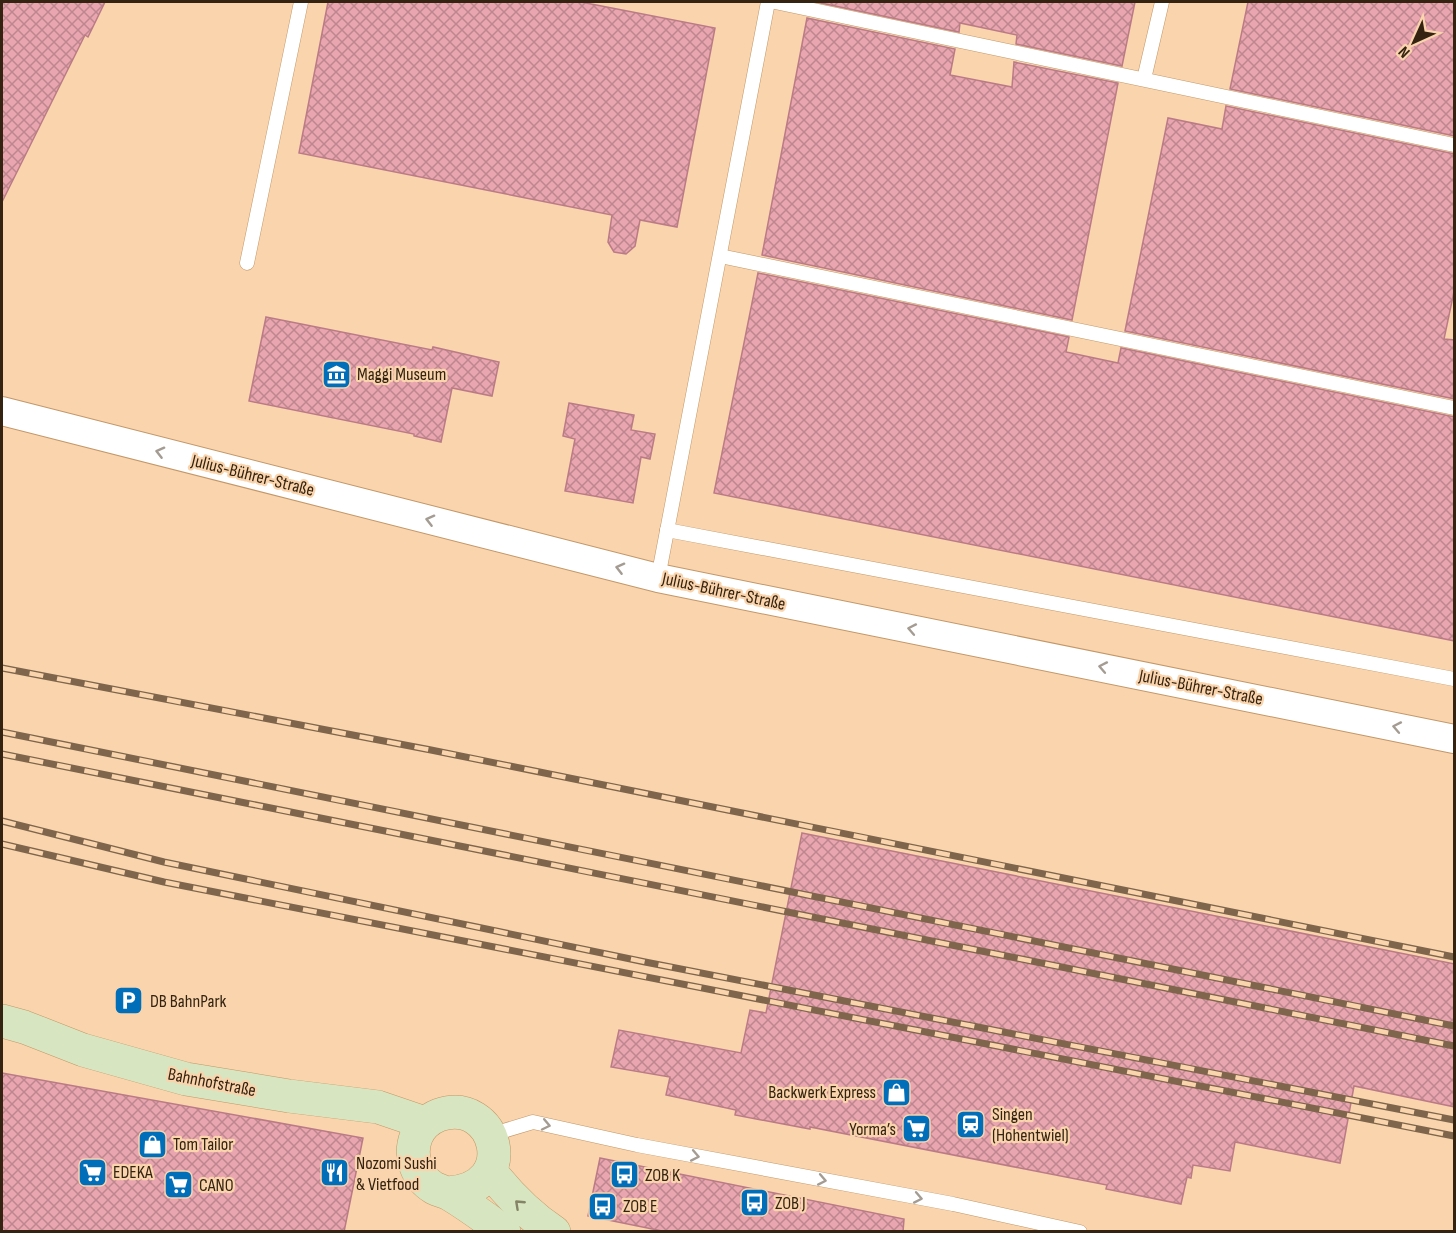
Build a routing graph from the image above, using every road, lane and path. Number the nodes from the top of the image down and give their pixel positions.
1 (301, 2) edge
2 (768, 2) edge
3 (775, 2) edge
4 (1162, 2) edge
5 (1144, 79) junction
6 (1455, 145) edge
7 (720, 256) junction
8 (247, 263) dead end
9 (1455, 408) edge
10 (2, 411) edge
11 (667, 530) junction
12 (658, 578) junction
13 (1455, 680) edge
14 (1455, 739) edge
15 (2, 1022) edge
16 (425, 1123) junction
17 (490, 1135) junction
18 (490, 1171) junction
19 (448, 1193) junction
20 (504, 1232) edge
21 (554, 1232) edge
22 (1080, 1232) edge

1 - 8 lane
2 - 7 lane
3 - 5 lane
4 - 5 lane
5 - 6 lane
7 - 9 lane
7 - 11 lane
12 -> 10 street, Julius-Bührer-Straße
11 - 12 lane
11 - 13 lane
14 -> 12 street, Julius-Bührer-Straße
15 - 16 street, Bahnhofstraße
16 - 17 street
16 - 19 street
17 - 18 street
17 -> 22 lane
18 - 19 street
21 -> 18 street
19 - 20 street

